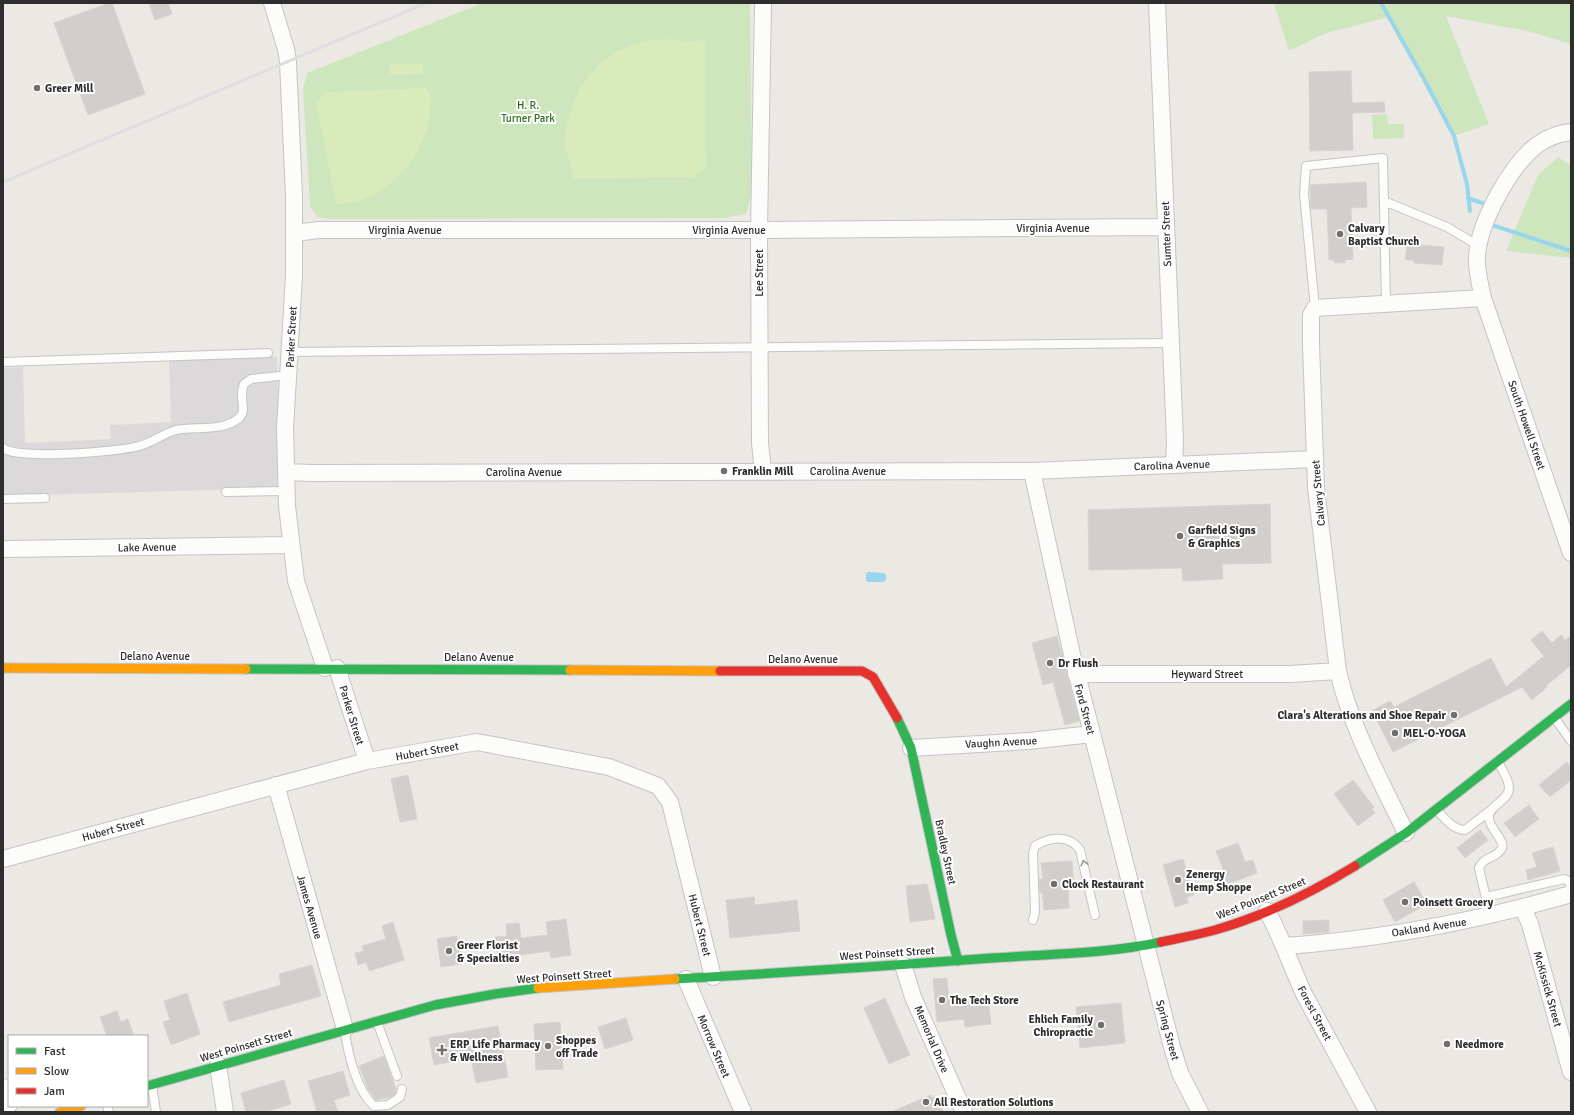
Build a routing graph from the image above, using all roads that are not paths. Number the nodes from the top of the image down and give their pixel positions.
1 (272, 3) edge
2 (763, 3) edge
3 (1157, 3) edge
4 (1571, 132) edge
5 (1384, 201) junction
6 (1165, 227) junction
7 (759, 230) junction
8 (294, 233) junction
9 (1479, 246) junction
10 (1483, 298) junction
11 (1386, 304) junction
12 (1315, 308) junction
13 (1170, 343) junction
14 (760, 346) junction
15 (290, 352) junction
16 (268, 353) dead end
17 (3, 362) edge
18 (288, 375) junction
19 (3, 448) edge
20 (1314, 458) junction
21 (1174, 464) junction
22 (763, 471) junction
23 (1032, 471) junction
24 (286, 472) junction
25 (286, 491) junction
26 (226, 492) dead end
27 (45, 498) dead end
28 (3, 500) edge
29 (291, 545) junction
30 (3, 550) edge
31 (1571, 553) edge
32 (3, 668) edge
33 (331, 668) junction
34 (1338, 671) junction
35 (1076, 674) junction
36 (1571, 704) edge
37 (1554, 717) junction
38 (1092, 734) junction
39 (1571, 741) edge
40 (911, 748) junction
41 (367, 761) junction
42 (1498, 762) junction
43 (276, 785) junction
44 (1436, 809) junction
45 (1491, 810) junction
46 (1406, 833) junction
47 (3, 859) edge
48 (1571, 889) edge
49 (1571, 894) edge
50 (1486, 897) junction
51 (1527, 899) junction
52 (1267, 911) junction
53 (1095, 915) dead end
54 (1490, 915) junction
55 (1033, 920) dead end
56 (1146, 945) junction
57 (1284, 946) junction
58 (958, 961) junction
59 (903, 965) junction
60 (713, 977) junction
61 (686, 979) junction
62 (377, 1021) junction
63 (345, 1029) junction
64 (218, 1065) junction
65 (1571, 1072) edge
66 (397, 1076) dead end
67 (149, 1086) edge
68 (3, 1087) edge
69 (402, 1089) dead end
70 (8, 1102) edge
71 (78, 1107) edge
72 (60, 1112) edge
73 (156, 1112) edge
74 (225, 1112) edge
75 (743, 1112) edge
76 (964, 1112) edge
77 (1200, 1112) edge
78 (1368, 1112) edge

1 - 8 street, Parker Street
2 - 7 street, Lee Street
3 - 6 street, Sumter Street
4 - 9 street, South Howell Street
5 - 9 lane
5 - 11 lane
5 - 12 lane
6 - 7 street, Virginia Avenue
6 - 13 street, Sumter Street
7 - 8 street, Virginia Avenue
7 - 14 street, Lee Street
8 - 15 street, Parker Street
9 - 10 street, South Howell Street
10 - 11 street
10 - 31 street, South Howell Street
11 - 12 street
12 - 20 street, Calvary Street
13 - 14 lane
13 - 21 street, Sumter Street
14 - 15 lane
14 - 22 street, Lee Street
15 - 18 street, Parker Street
16 - 17 lane
18 - 19 lane
18 - 24 street, Parker Street
20 - 21 street, Carolina Avenue
20 - 34 street, Calvary Street
21 - 23 street, Carolina Avenue
22 - 23 street, Carolina Avenue
22 - 24 street, Carolina Avenue
23 - 35 street, Ford Street
24 - 25 street, Parker Street
25 - 26 lane
25 - 29 street, Parker Street
27 - 28 lane
29 - 30 street, Lake Avenue
29 - 33 street, Parker Street
32 - 33 main road, Delano Avenue
33 - 40 main road, Delano Avenue
33 - 41 street, Parker Street
34 - 35 street, Heyward Street
34 - 46 street, Calvary Street
35 - 38 street, Ford Street
36 - 37 main road, West Poinsett Street
37 - 39 lane
37 - 42 main road, West Poinsett Street
38 - 40 street, Vaughn Avenue
38 - 56 street, Ford Street
40 - 58 main road, Bradley Street
41 - 43 street, Hubert Street
41 - 60 street, Hubert Street
42 - 44 main road, West Poinsett Street
42 - 45 lane
43 - 47 street, Hubert Street
43 - 63 street, James Avenue
44 - 45 lane
44 - 46 main road, West Poinsett Street
45 - 50 lane
46 - 52 main road, West Poinsett Street
48 - 51 lane
49 - 51 street, Oakland Avenue
50 - 51 lane
50 - 54 lane
51 - 54 street, Oakland Avenue
51 - 65 street, McKissick Street
52 - 56 main road, West Poinsett Street
52 - 57 street, Forest Street
53 -> 55 lane
54 - 57 street, Oakland Avenue
56 - 58 main road, West Poinsett Street
56 - 77 street, Spring Street
57 - 78 street, Forest Street
58 - 59 main road, West Poinsett Street
59 - 60 main road, West Poinsett Street
59 - 76 street, Memorial Drive
60 - 61 main road, West Poinsett Street
61 - 62 main road, West Poinsett Street
61 - 75 street, Morrow Street
62 - 63 main road, West Poinsett Street
62 - 66 lane
63 - 64 main road, West Poinsett Street
63 - 69 lane
64 - 67 main road, West Poinsett Street
64 - 74 street
67 - 73 lane
68 - 70 street
71 - 72 main road

